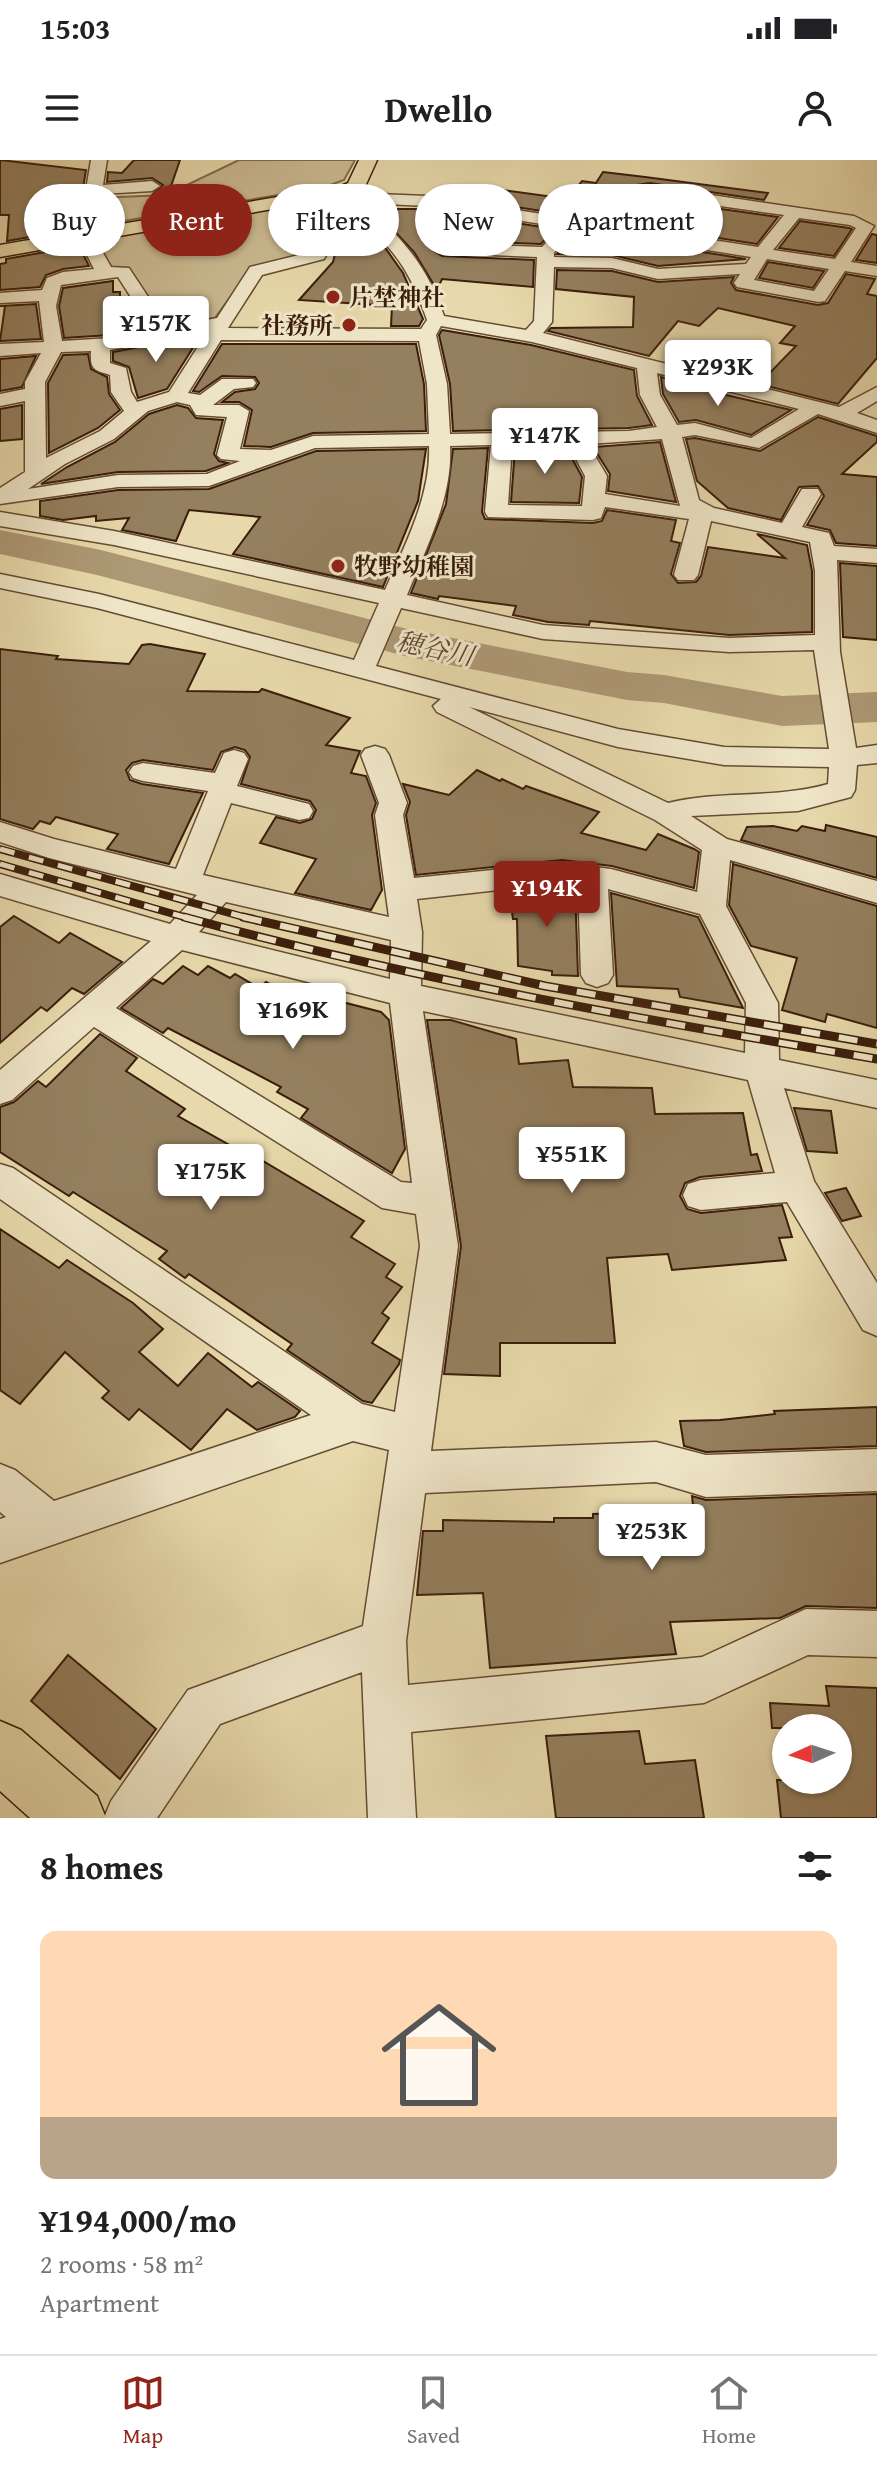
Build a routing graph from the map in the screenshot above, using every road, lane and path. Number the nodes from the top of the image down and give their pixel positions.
1 (99, 160) edge
2 (368, 160) edge
3 (93, 184) edge
4 (357, 184) edge
5 (723, 202) edge
6 (268, 207) edge
7 (794, 213) junction
8 (125, 231) edge
9 (24, 247) edge
10 (723, 247) edge
11 (399, 250) edge
12 (522, 250) edge
13 (0, 251) edge
14 (762, 253) junction
15 (96, 256) edge
16 (314, 256) edge
17 (428, 256) edge
18 (546, 257) junction
19 (841, 266) junction
20 (752, 270) junction
21 (877, 271) edge
22 (105, 273) junction
23 (421, 278) junction
24 (50, 295) junction
25 (0, 298) edge
26 (432, 327) junction
27 (219, 328) junction
28 (163, 333) junction
29 (529, 337) junction
30 (101, 345) junction
31 (54, 348) junction
32 (0, 350) edge
33 (647, 365) junction
34 (246, 383) dead end
35 (35, 393) junction
36 (877, 393) edge
37 (176, 396) junction
38 (0, 400) edge
39 (200, 405) junction
40 (815, 407) junction
41 (135, 413) junction
42 (842, 414) junction
43 (877, 427) edge
44 (670, 434) junction
45 (502, 437) junction
46 (575, 439) junction
47 (441, 440) junction
48 (276, 454) junction
49 (36, 473) junction
50 (810, 494) dead end
51 (0, 497) edge
52 (596, 499) junction
53 (700, 510) junction
54 (0, 519) edge
55 (788, 531) junction
56 (824, 552) junction
57 (877, 556) edge
58 (686, 575) dead end
59 (0, 581) edge
60 (394, 603) junction
61 (827, 647) junction
62 (364, 667) junction
63 (877, 754) edge
64 (375, 755) dead end
65 (844, 758) junction
66 (143, 772) dead end
67 (227, 778) junction
68 (299, 811) dead end
69 (665, 813) junction
70 (0, 832) edge
71 (717, 846) junction
72 (593, 877) junction
73 (186, 882) junction
74 (0, 885) edge
75 (220, 890) junction
76 (403, 890) junction
77 (877, 892) edge
78 (711, 906) junction
79 (407, 932) junction
80 (176, 937) junction
81 (597, 975) dead end
82 (405, 995) junction
83 (93, 1010) junction
84 (762, 1072) junction
85 (0, 1090) edge
86 (877, 1094) edge
87 (0, 1179) edge
88 (797, 1186) junction
89 (701, 1195) dead end
90 (432, 1200) junction
91 (877, 1318) edge
92 (353, 1421) junction
93 (410, 1455) junction
94 (877, 1470) edge
95 (0, 1485) edge
96 (48, 1524) junction
97 (0, 1541) edge
98 (877, 1634) edge
99 (383, 1641) junction
100 (386, 1711) junction
101 (0, 1751) edge
102 (75, 1818) edge
103 (128, 1818) edge
104 (392, 1818) edge

1 - 3 street
2 - 4 main road
5 - 7 street
6 - 8 main road
7 - 14 street
7 - 19 street
9 - 13 main road
10 - 14 street
11 - 23 street
12 - 18 street
14 - 19 street
14 - 20 street
15 - 22 street
16 - 27 street
17 - 23 street
18 - 20 street
18 - 29 street
19 - 20 street
19 - 21 street
22 - 24 street
22 - 28 street
23 - 26 street
24 - 25 street
24 - 31 street
26 - 27 street
26 - 29 street
26 - 47 street
27 - 28 street
27 - 37 street
28 - 30 street
29 - 33 street
30 - 31 street
30 - 41 street
31 - 32 street
31 - 35 street
33 - 40 street
33 - 44 street
34 - 39 street
35 - 38 street
35 - 49 street
36 - 42 street
37 - 39 street
37 - 41 street
39 - 48 street
40 - 42 street
40 - 44 street
41 - 49 street
42 - 43 street
44 - 46 street
44 - 53 street
45 - 46 street
45 - 47 street
45 - 52 street
46 - 52 street
47 - 48 street
47 - 60 street
48 - 51 street
49 - 51 street
50 - 55 street
52 - 53 street
53 - 55 street
53 - 58 street
54 - 60 street
55 - 56 street
56 - 57 street
56 - 61 street
59 - 62 street
60 - 61 street
60 - 62 street
61 - 65 street
62 - 65 street
62 - 69 street
63 - 65 street
64 - 76 street
65 - 69 street
66 - 67 street
67 - 68 street
67 - 73 street
69 - 71 street
70 - 73 street
71 - 77 street
71 - 78 street
72 - 76 street
72 - 78 street
72 - 81 street
73 - 75 street
74 - 80 street
75 - 79 street
75 - 80 street
76 - 79 street
78 - 84 street
79 - 82 street
80 - 82 street
80 - 83 street
82 - 84 street
82 - 90 street
83 - 85 street
83 - 90 street
84 - 86 street
84 - 88 street
87 - 92 street
88 - 89 street
88 - 91 street
90 - 93 street
92 - 93 street
92 - 96 street
93 - 94 street
93 - 99 street
95 - 96 street
96 - 97 street
98 - 100 street
99 - 100 street
99 - 103 street
100 - 104 street
101 - 102 main road

